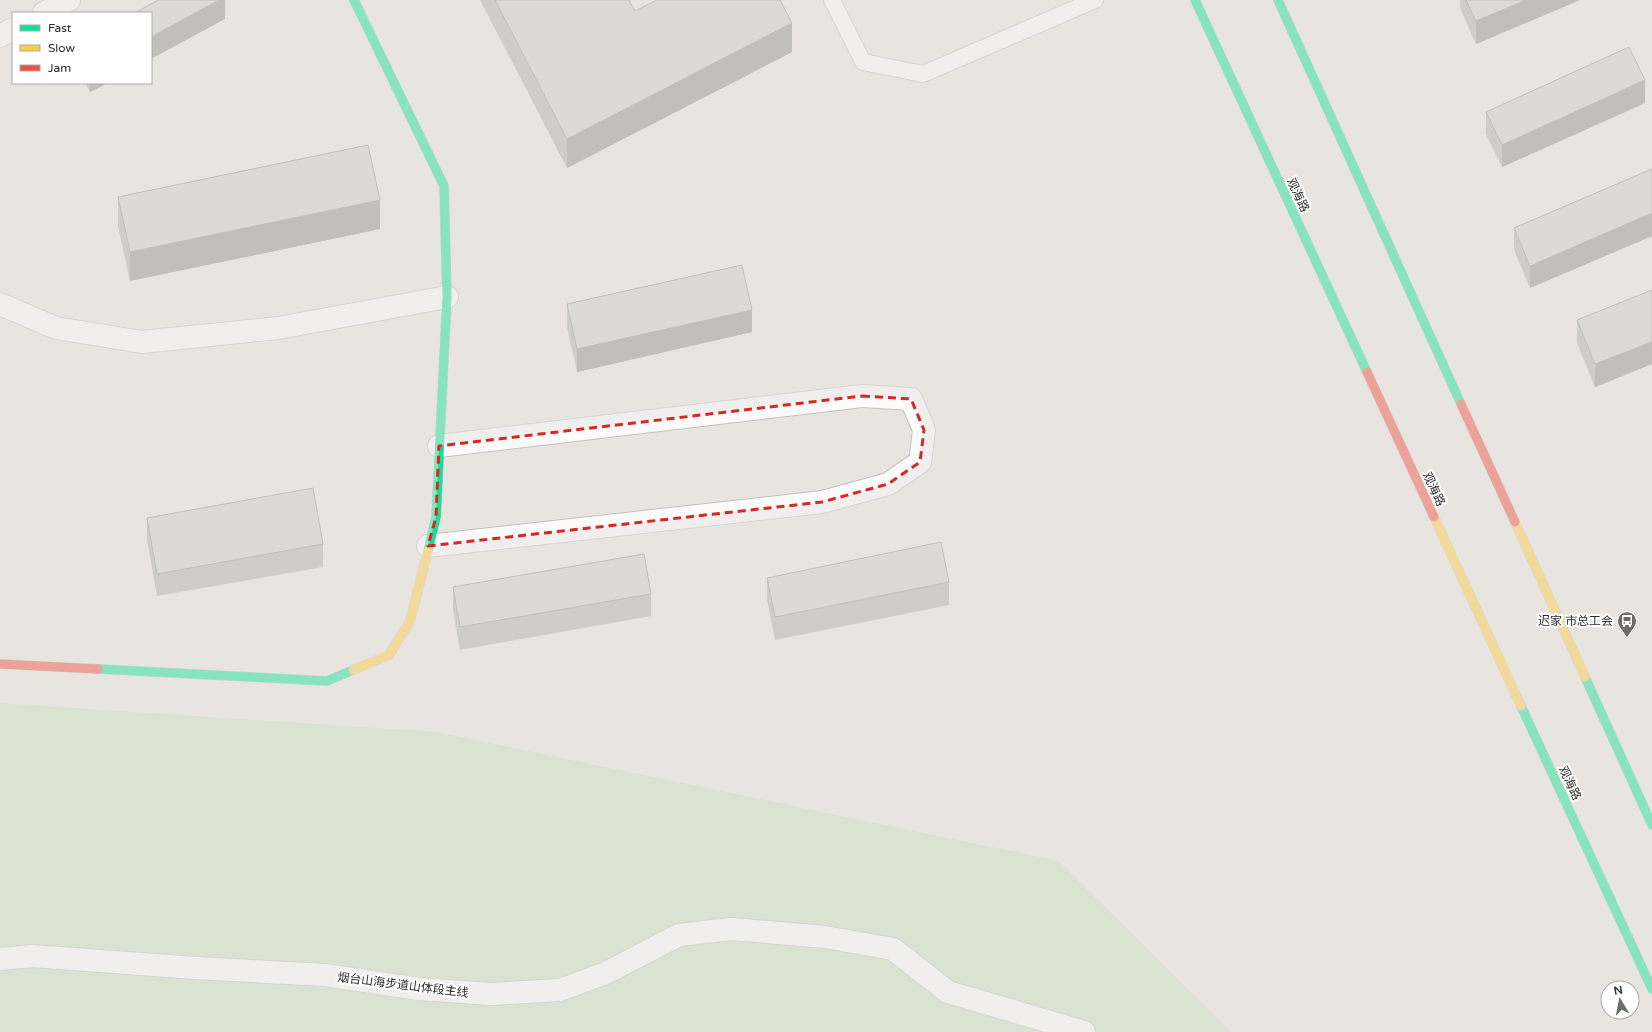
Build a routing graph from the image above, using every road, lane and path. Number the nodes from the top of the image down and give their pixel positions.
1 (69, 0) edge
2 (354, 0) edge
3 (832, 0) edge
4 (1095, 0) edge
5 (1195, 0) edge
6 (1278, 0) edge
7 (46, 12) edge
8 (12, 30) edge
9 (0, 36) edge
10 (446, 297) junction
11 (0, 304) edge
12 (439, 446) junction
13 (428, 546) junction
14 (0, 664) edge
15 (1652, 825) edge
16 (0, 959) edge
17 (1652, 989) edge
18 (1084, 1032) edge

1 - 7 street
2 - 10 main road
3 - 4 lane
5 - 17 main road, 观海路
6 - 15 main road
8 - 9 street
10 - 11 street
10 - 12 main road
12 - 13 main road
12 - 13 street
13 - 14 main road
16 - 18 street, 烟台山海步道山体段主线

